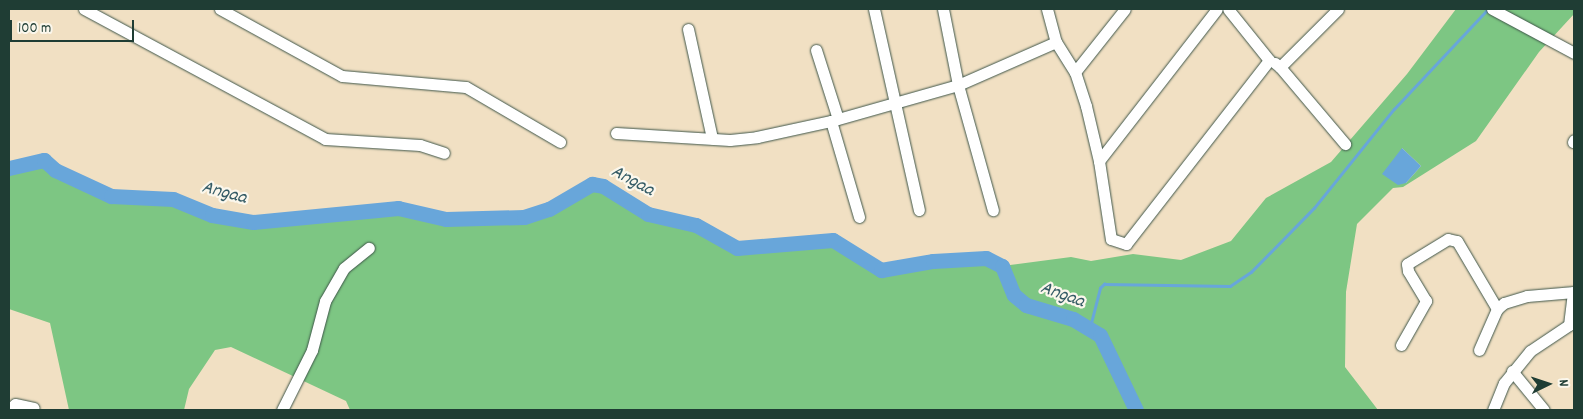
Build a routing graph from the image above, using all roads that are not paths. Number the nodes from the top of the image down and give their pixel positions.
1 (84, 9) edge
2 (220, 9) edge
3 (874, 9) edge
4 (943, 9) edge
5 (1047, 9) edge
6 (1125, 9) edge
7 (1217, 9) edge
8 (1228, 9) edge
9 (1338, 9) edge
10 (1492, 9) edge
11 (688, 29) dead end
12 (1574, 38) edge
13 (1056, 42) junction
14 (816, 50) dead end
15 (1571, 50) edge
16 (1269, 60) junction
17 (1280, 67) junction
18 (1075, 72) junction
19 (958, 85) junction
20 (894, 102) junction
21 (834, 120) junction
22 (616, 133) dead end
23 (712, 138) junction
24 (560, 142) dead end
25 (1345, 144) dead end
26 (444, 153) dead end
27 (1100, 162) junction
28 (918, 210) dead end
29 (994, 210) dead end
30 (859, 217) dead end
31 (369, 248) dead end
32 (1574, 292) edge
33 (1497, 308) junction
34 (1401, 345) dead end
35 (1479, 350) dead end
36 (1512, 371) junction
37 (34, 408) dead end
38 (9, 410) edge
39 (282, 410) edge
40 (1494, 410) edge
41 (1544, 410) edge

1 - 26 street
2 - 24 street
3 - 20 street
4 - 19 street
5 - 13 street
6 - 18 street
7 - 27 street
8 - 16 street
9 - 17 street
10 - 15 street
11 - 23 street
12 - 15 street
13 - 18 street
13 - 19 street
14 - 21 street
16 - 17 street
16 - 27 street
17 - 25 street
18 - 27 street
19 - 20 street
19 - 29 street
20 - 21 street
20 - 28 street
21 - 23 street
21 - 30 street
22 - 23 street
31 - 39 street
32 - 33 street
32 - 36 street
33 - 34 street
33 - 35 street
36 - 40 street
36 - 41 street
37 - 38 street

